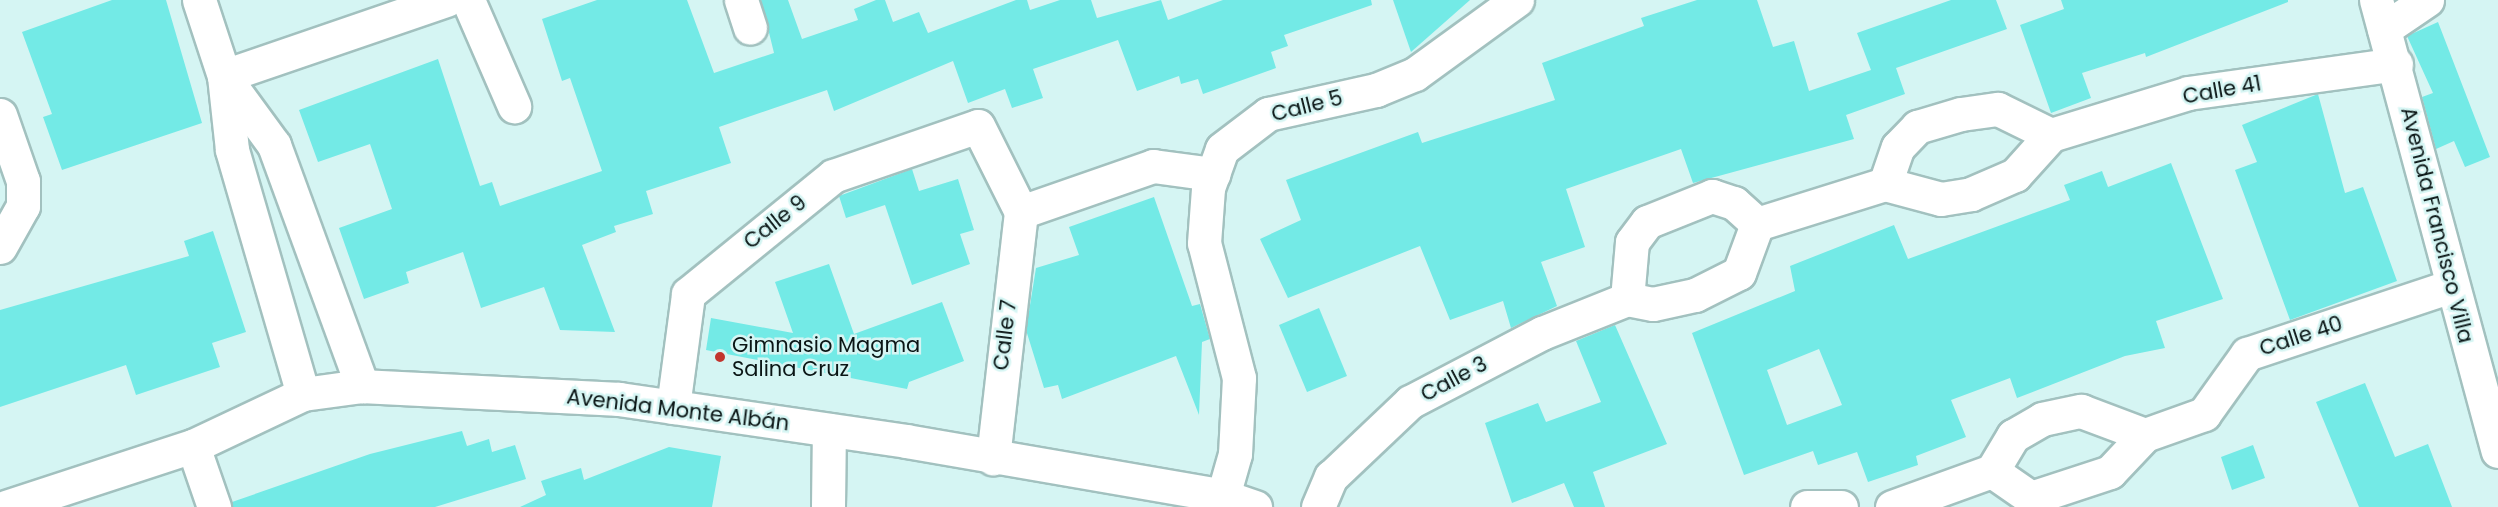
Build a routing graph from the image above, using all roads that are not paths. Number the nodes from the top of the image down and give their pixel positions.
1 (199, 0) edge
2 (446, 0) edge
3 (468, 0) edge
4 (1517, 0) edge
5 (2427, 0) edge
6 (2380, 15) edge
7 (2396, 64) junction
8 (224, 76) junction
9 (514, 106) dead end
10 (0, 115) edge
11 (2052, 135) junction
12 (1213, 174) junction
13 (1885, 184) junction
14 (1021, 212) junction
15 (1757, 224) junction
16 (0, 247) edge
17 (2451, 286) junction
18 (1627, 299) junction
19 (362, 386) junction
20 (303, 394) junction
21 (673, 407) junction
22 (829, 430) junction
23 (2145, 435) junction
24 (193, 446) junction
25 (2498, 451) edge
26 (993, 458) junction
27 (1992, 471) junction
28 (1223, 496) junction
29 (6, 507) edge
30 (214, 507) edge
31 (828, 507) edge
32 (1255, 507) edge
33 (1318, 507) edge
34 (1807, 507) edge
35 (1841, 507) edge
36 (1892, 507) edge

1 - 8 street
2 - 8 street
3 - 9 street
4 - 12 street, Calle 5
5 - 6 street
6 - 7 street, Avenida Francisco Villa
7 - 11 street, Calle 41
7 - 17 street, Avenida Francisco Villa
8 - 19 street
8 - 20 street
10 - 16 street
11 - 13 street
11 - 13 street
12 - 14 street
12 - 28 street, Calle 5
13 - 15 street
14 - 21 street, Calle 9
14 - 26 street, Calle 7
15 - 18 street
15 - 18 street
17 - 23 street, Calle 40
17 - 25 street, Avenida Francisco Villa
18 - 33 street, Calle 3
19 - 20 street, Avenida Monte Albán
19 - 21 street, Avenida Monte Albán
20 - 24 street, Avenida Monte Albán
21 - 22 street, Avenida Monte Albán
22 - 26 street, Avenida Monte Albán
22 - 31 street
23 - 27 street, Calle 40
23 - 27 street
24 - 29 street, Avenida Monte Albán
24 - 30 street
26 - 28 street, Avenida Monte Albán
27 - 36 street
28 - 32 street, Avenida Monte Albán
34 - 35 street

